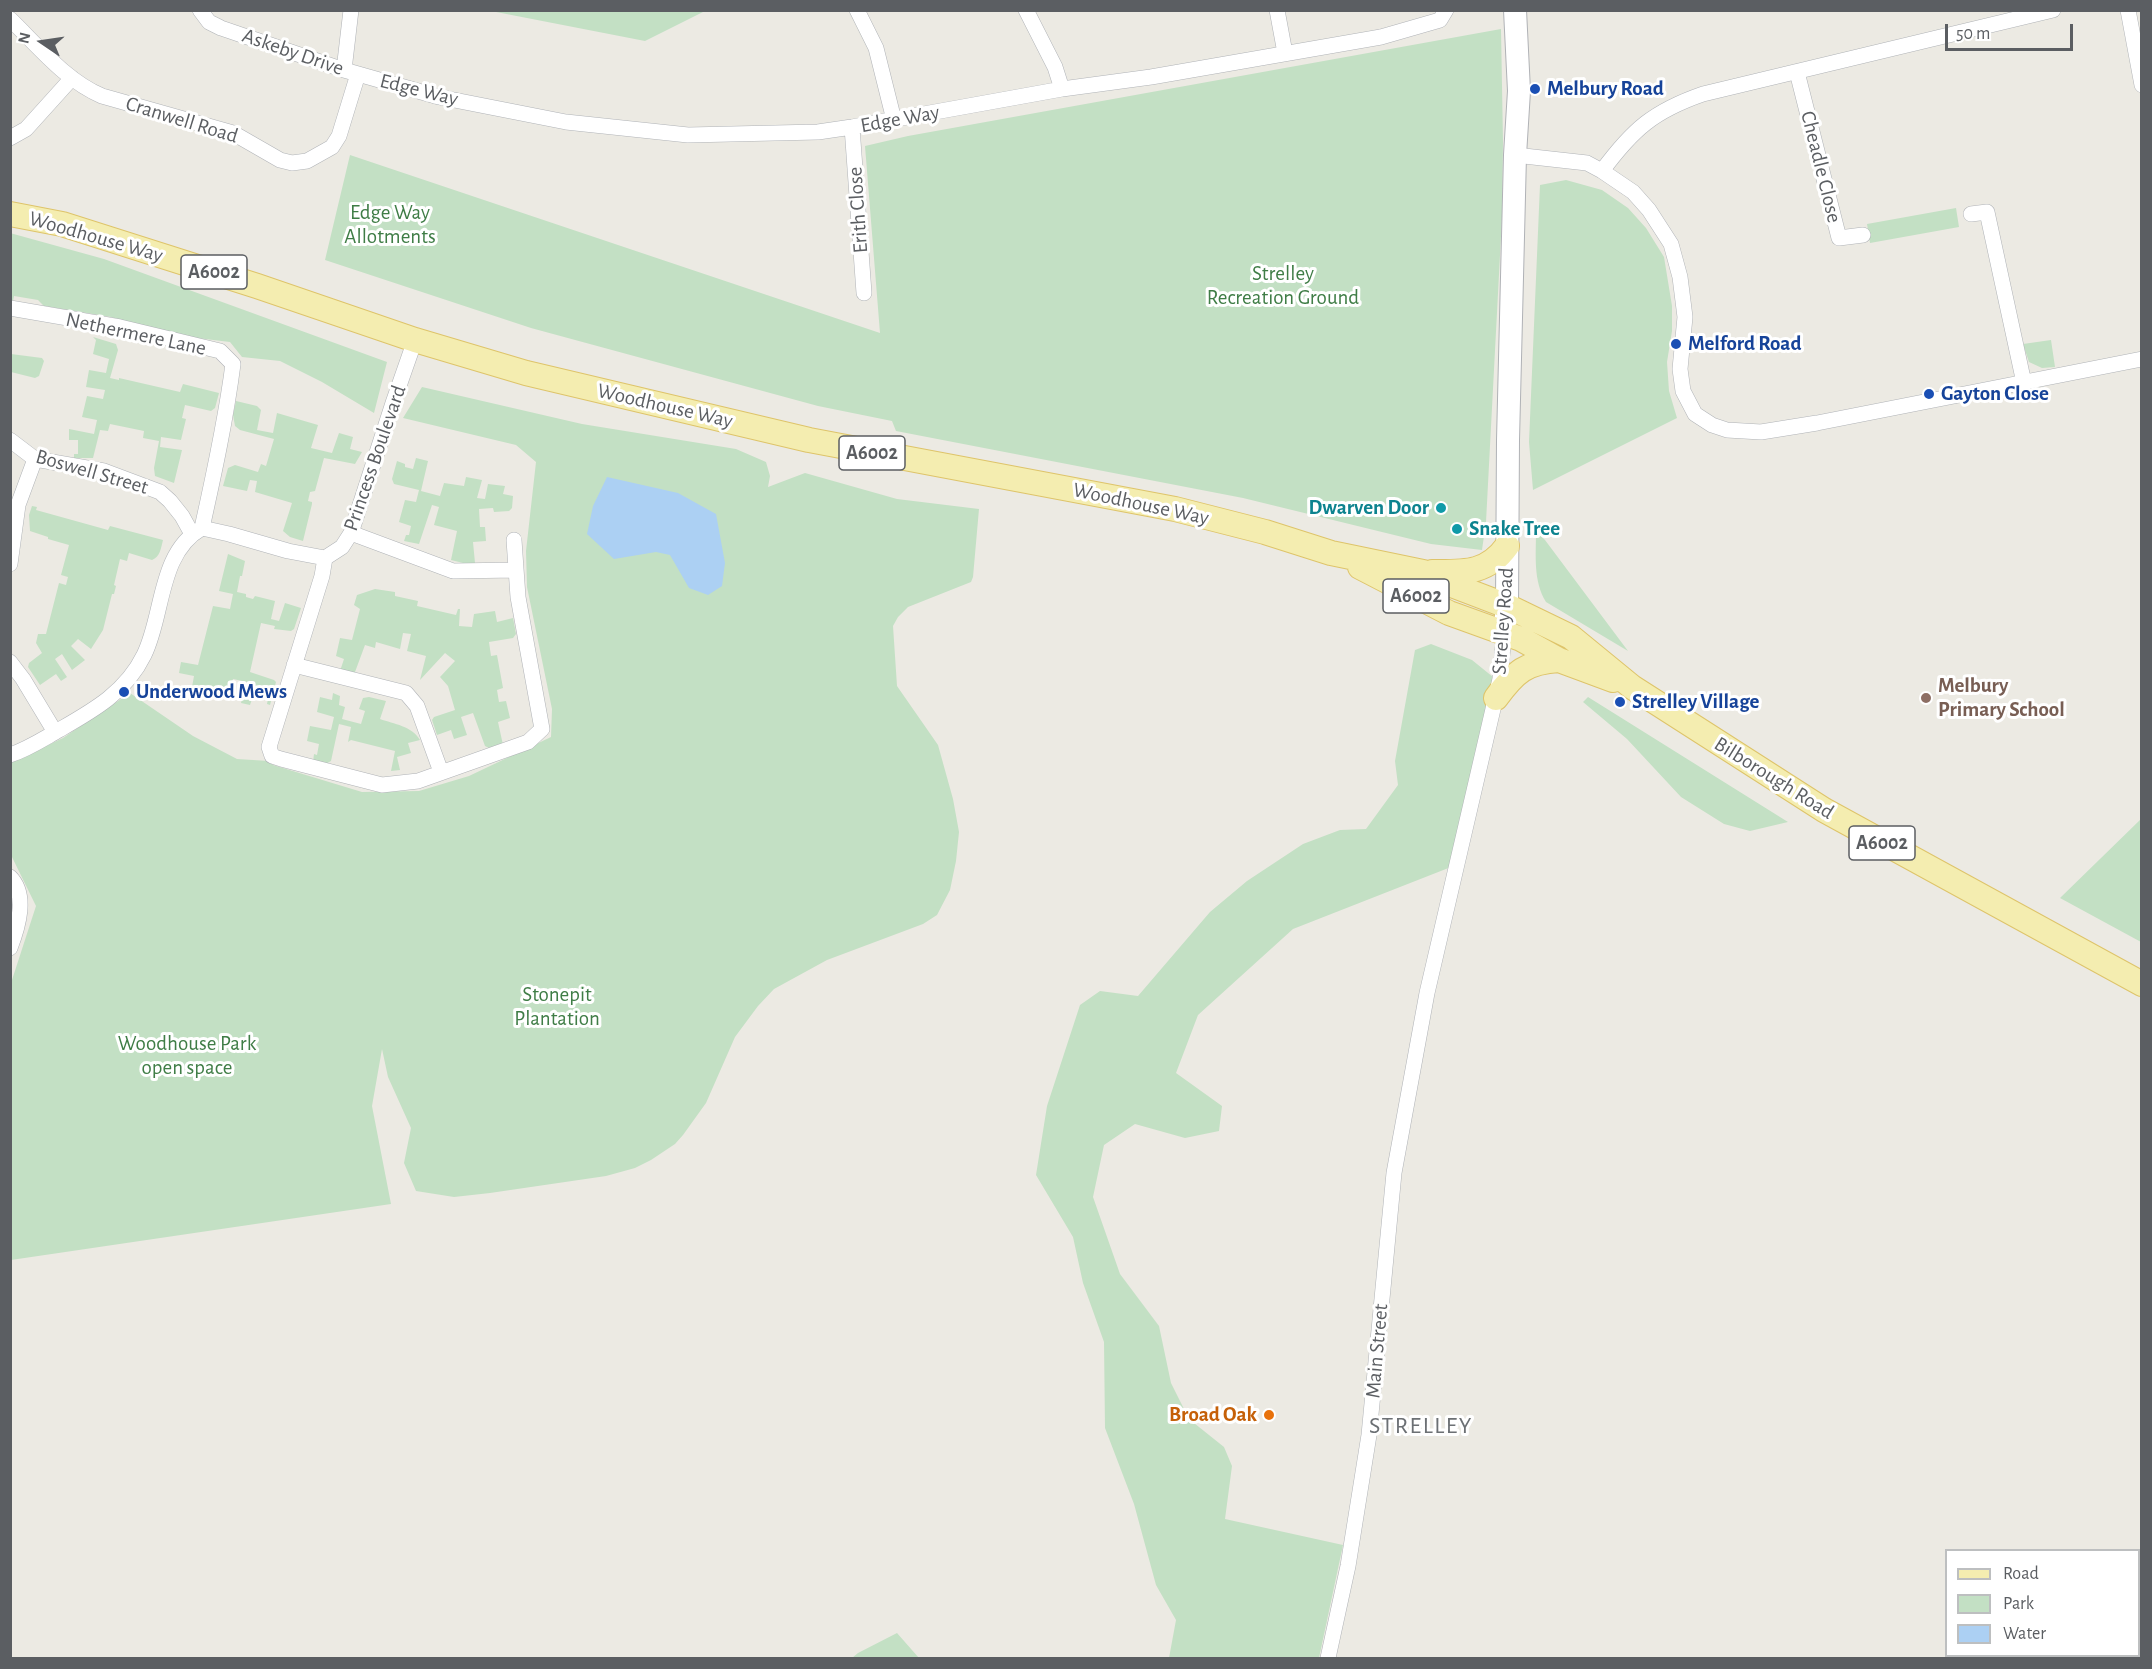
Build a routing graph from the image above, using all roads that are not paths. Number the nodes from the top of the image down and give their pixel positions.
1 (200, 10) edge
2 (351, 10) edge
3 (856, 10) edge
4 (1026, 10) edge
5 (1277, 10) edge
6 (1515, 10) edge
7 (2053, 10) edge
8 (2128, 10) edge
9 (1443, 15) edge
10 (10, 19) edge
11 (1285, 53) junction
12 (351, 72) junction
13 (1797, 72) junction
14 (72, 78) junction
15 (2142, 85) edge
16 (1062, 89) junction
17 (894, 120) junction
18 (852, 127) junction
19 (10, 138) edge
20 (1515, 154) junction
21 (1602, 171) junction
22 (10, 214) edge
23 (1971, 214) dead end
24 (1863, 235) dead end
25 (864, 293) dead end
26 (10, 308) edge
27 (415, 340) junction
28 (2142, 359) edge
29 (2024, 383) junction
30 (10, 440) edge
31 (34, 459) junction
32 (197, 531) junction
33 (351, 533) junction
34 (514, 540) dead end
35 (1508, 546) junction
36 (1331, 553) junction
37 (325, 558) junction
38 (10, 564) edge
39 (516, 570) junction
40 (1423, 572) junction
41 (1507, 606) junction
42 (1504, 634) junction
43 (1559, 660) junction
44 (10, 662) edge
45 (294, 666) junction
46 (1632, 687) junction
47 (1496, 698) junction
48 (55, 732) junction
49 (10, 755) edge
50 (441, 772) junction
51 (10, 877) edge
52 (10, 948) edge
53 (2142, 984) edge
54 (1404, 1113) joint
55 (1328, 1659) edge

1 - 12 street, Askeby Drive
2 - 12 street, Cranwell Road
3 - 17 street
4 - 16 street
5 - 11 street
6 - 20 main road, Strelley Road
7 - 13 street
8 - 15 street
9 - 11 street, Edge Way
10 - 14 street, Cranwell Road
11 - 16 street, Edge Way
12 - 14 street, Cranwell Road
12 - 18 street, Edge Way
13 - 21 street
13 - 24 street, Cheadle Close
14 - 19 street
16 - 17 street, Edge Way
17 - 18 street, Edge Way
18 - 25 street, Erith Close
20 - 21 street
20 - 35 main road, Strelley Road
21 - 29 street
22 - 27 main road, Woodhouse Way / A6002
23 - 29 street
26 - 32 street, Nethermere Lane
27 - 33 street, Princess Boulevard
27 - 36 main road, Woodhouse Way / A6002
28 - 29 street
30 - 31 street, Boswell Street
31 - 32 street, Boswell Street
31 - 38 street
32 - 37 street
32 - 48 street
33 - 37 street, Princess Boulevard
33 - 39 street
34 - 39 street
35 - 40 main road, A6002
35 - 41 main road, Strelley Road
36 - 40 main road, Woodhouse Way / A6002
36 - 42 main road, Woodhouse Way / A6002
37 - 45 street
39 - 50 street
40 - 41 main road, Woodhouse Way / A6002
41 - 42 main road, Strelley Road
41 - 46 main road, Bilborough Road / A6002
42 - 43 main road, Bilborough Road / A6002
42 - 47 street, Strelley Road
43 - 46 main road, Bilborough Road / A6002
43 - 47 main road
44 - 48 street
45 - 50 street
45 - 50 street
46 - 53 main road, Bilborough Road / A6002
47 - 54 street, Strelley Road
48 - 49 street
51 - 52 street
54 - 55 street, Main Street

